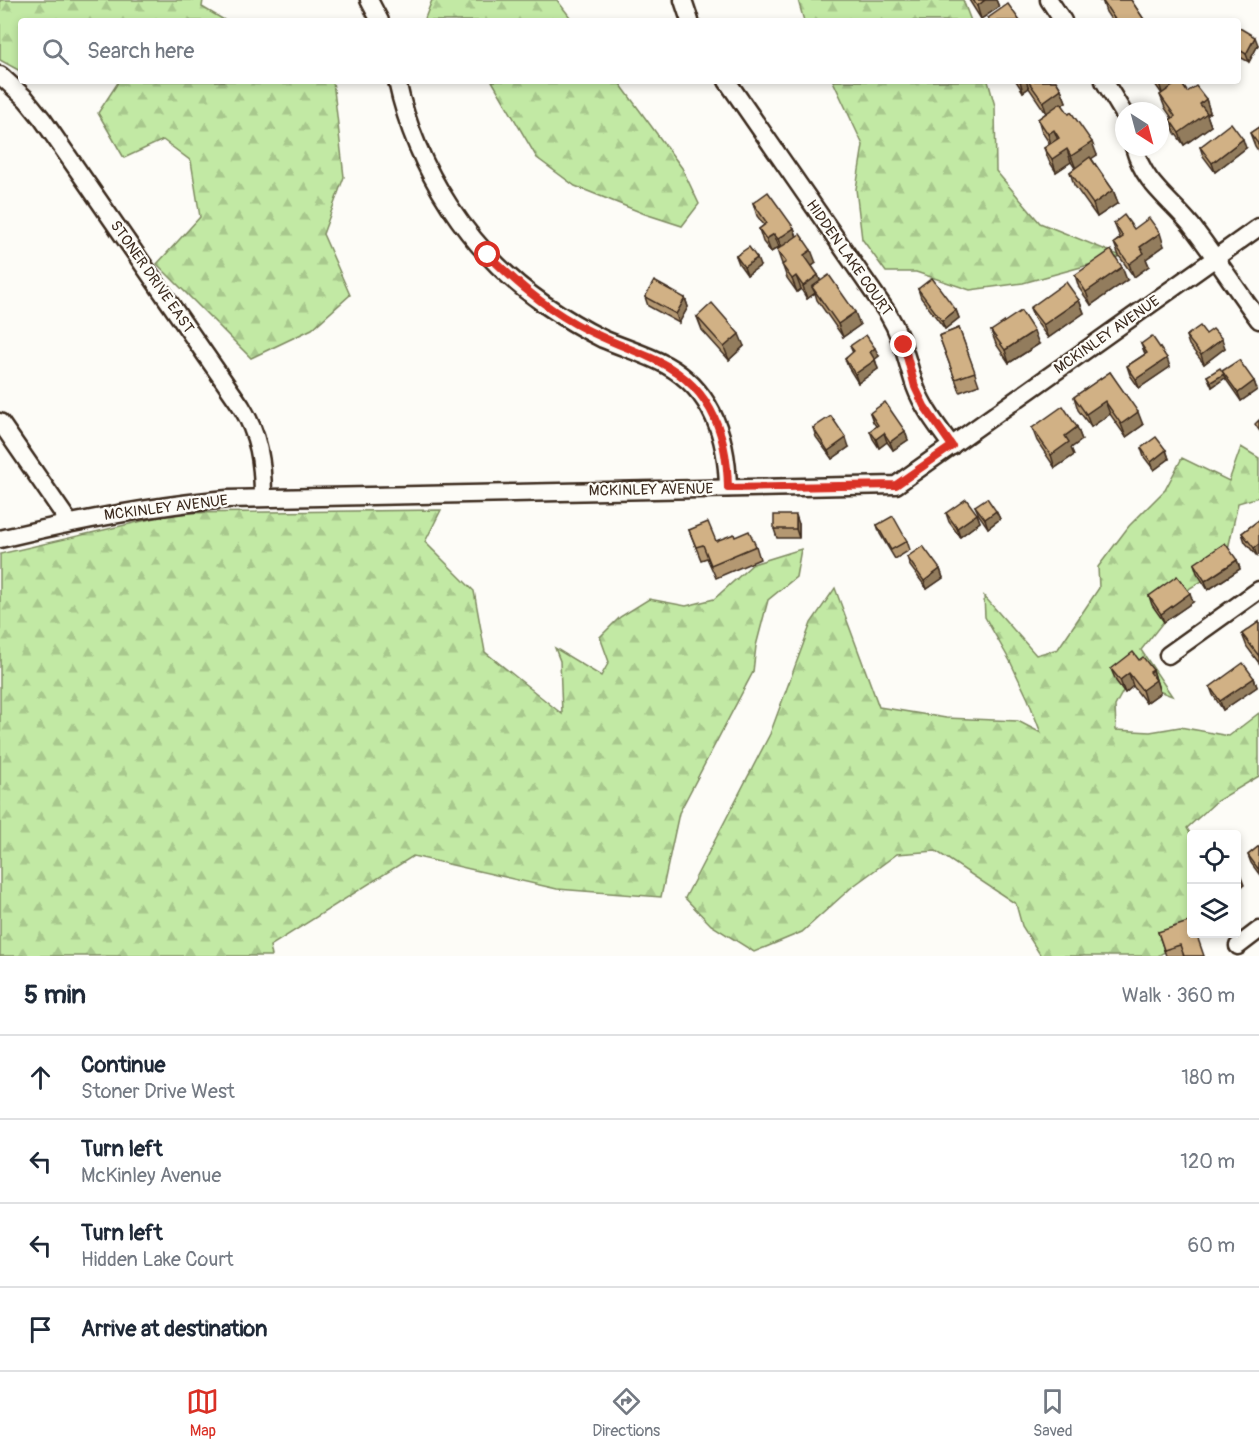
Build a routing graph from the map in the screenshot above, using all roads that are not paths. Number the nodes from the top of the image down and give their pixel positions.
1 (369, 0) edge
2 (683, 0) edge
3 (1049, 0) edge
4 (378, 18) edge
5 (689, 18) edge
6 (1061, 18) edge
7 (0, 75) edge
8 (398, 84) edge
9 (729, 84) edge
10 (1106, 84) edge
11 (1117, 102) edge
12 (1137, 156) edge
13 (1259, 227) edge
14 (1214, 259) junction
15 (1259, 320) edge
16 (0, 422) edge
17 (952, 446) junction
18 (728, 488) junction
19 (264, 498) junction
20 (69, 522) junction
21 (0, 539) edge
22 (1259, 591) edge
23 (1168, 655) dead end
24 (1259, 930) edge
25 (1238, 946) dead end

1 - 4 street
2 - 5 street
3 - 6 street
7 - 19 street, STONER DRIVE EAST
8 - 18 street
9 - 17 street, HIDDEN LAKE COURT
10 - 11 street
12 - 14 street
13 - 14 street, MCKINLEY AVENUE
14 - 15 street
14 - 17 street, MCKINLEY AVENUE
16 - 20 street
17 - 18 street, MCKINLEY AVENUE
18 - 19 street, MCKINLEY AVENUE
19 - 20 street, MCKINLEY AVENUE
20 - 21 street, MCKINLEY AVENUE
22 - 23 street
24 - 25 street

